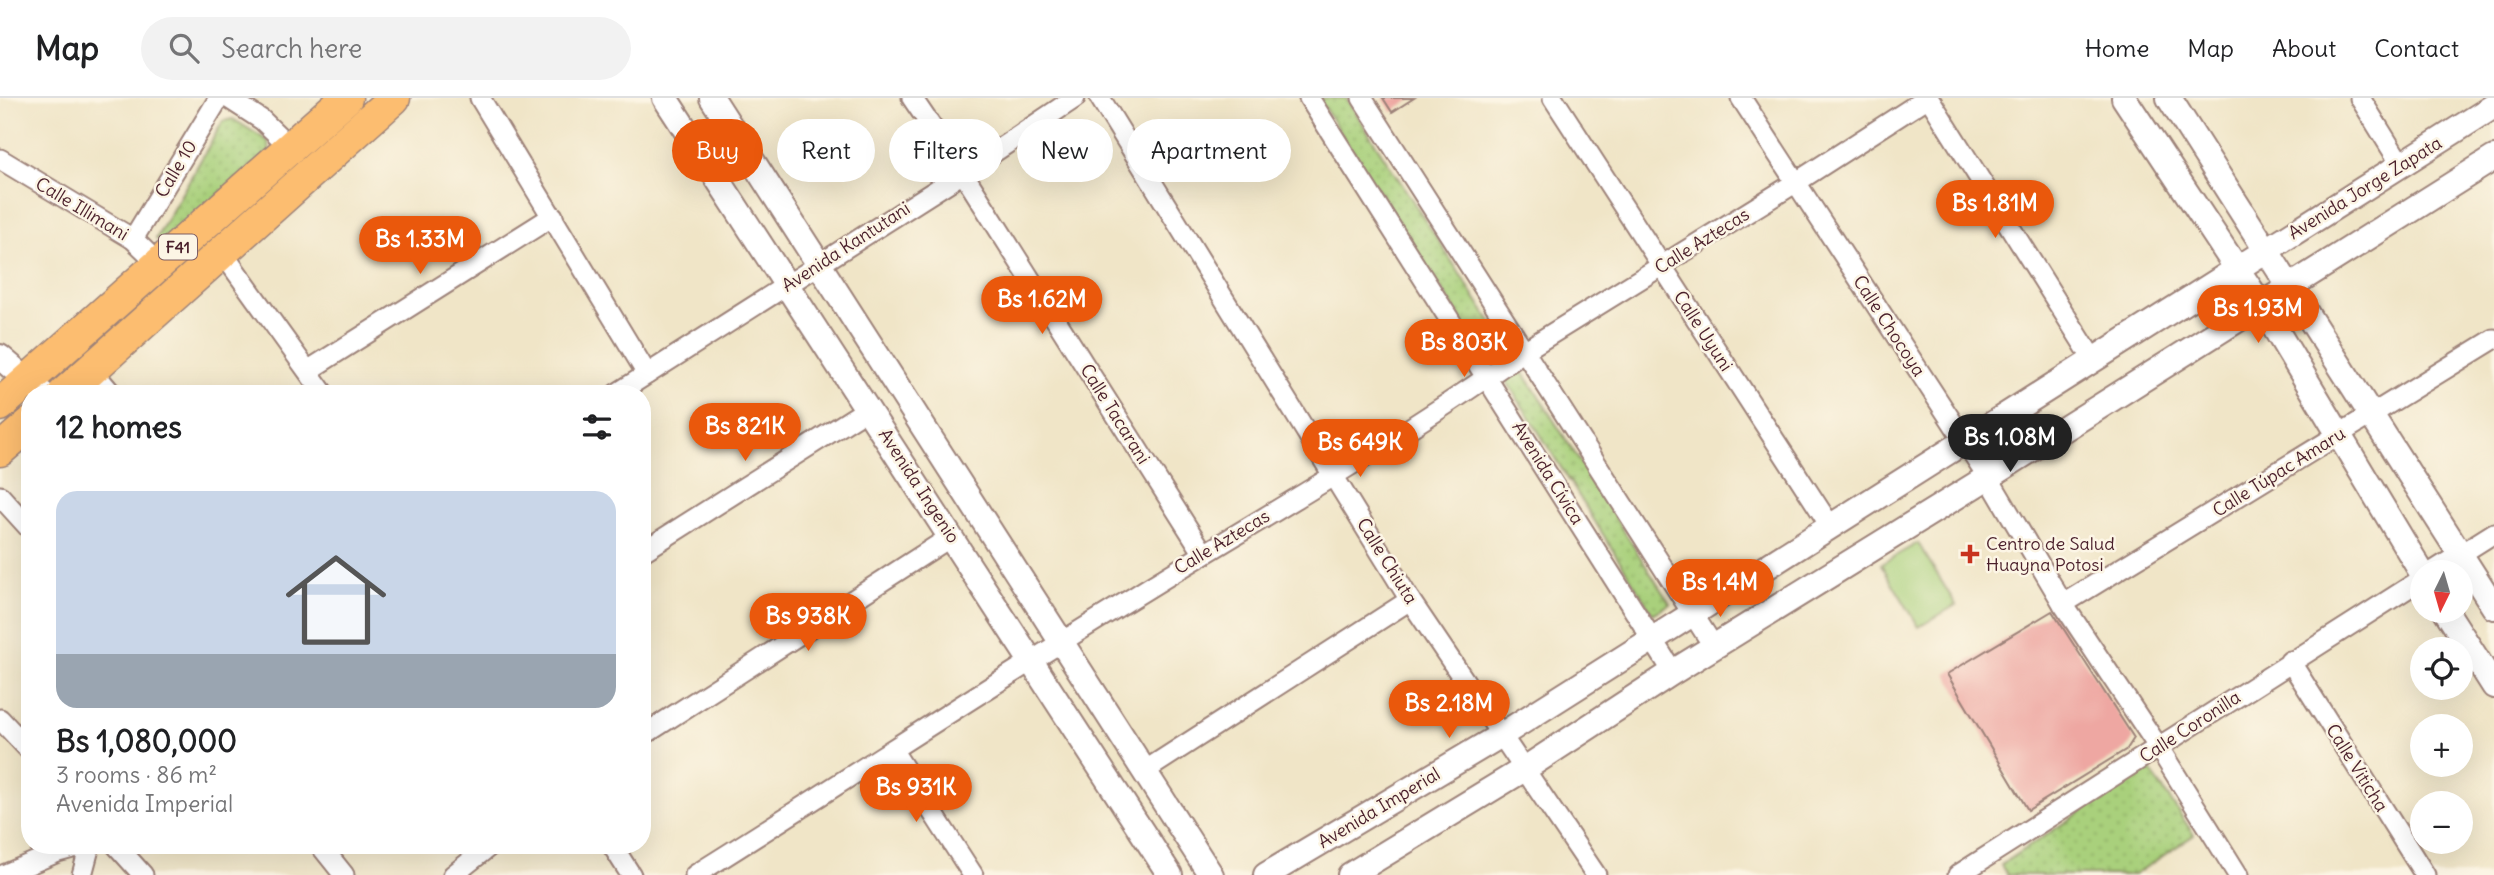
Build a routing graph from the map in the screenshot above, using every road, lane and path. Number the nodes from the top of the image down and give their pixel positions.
1 (219, 98) edge
2 (228, 98) edge
3 (346, 98) edge
4 (394, 98) edge
5 (480, 98) edge
6 (666, 98) edge
7 (712, 98) edge
8 (912, 98) edge
9 (1074, 98) edge
10 (1100, 98) edge
11 (1310, 98) edge
12 (1362, 98) edge
13 (1553, 98) edge
14 (1741, 98) edge
15 (1928, 98) edge
16 (2124, 98) edge
17 (2169, 98) edge
18 (2360, 98) edge
19 (2494, 106) edge
20 (926, 119) edge
21 (1003, 146) edge
22 (290, 147) junction
23 (2494, 158) edge
24 (0, 159) edge
25 (2402, 166) junction
26 (949, 182) edge
27 (969, 182) edge
28 (1796, 183) junction
29 (553, 216) junction
30 (133, 239) junction
31 (2267, 250) junction
32 (222, 252) junction
33 (820, 263) junction
34 (159, 264) junction
35 (1661, 266) junction
36 (2236, 269) junction
37 (789, 285) junction
38 (2289, 285) junction
39 (2261, 305) junction
40 (2494, 339) edge
41 (1524, 351) junction
42 (0, 357) edge
43 (2094, 361) junction
44 (91, 369) junction
45 (309, 370) junction
46 (647, 374) junction
47 (1487, 378) junction
48 (31, 385) edge
49 (74, 385) edge
50 (104, 385) edge
51 (318, 385) edge
52 (630, 385) edge
53 (19, 396) edge
54 (869, 408) junction
55 (2372, 414) junction
56 (21, 432) edge
57 (2339, 435) junction
58 (1965, 441) junction
59 (0, 450) edge
60 (1334, 475) junction
61 (1988, 477) junction
62 (0, 496) edge
63 (21, 519) edge
64 (1831, 527) junction
65 (2494, 533) edge
66 (951, 536) junction
67 (651, 546) edge
68 (2461, 553) junction
69 (1204, 554) junction
70 (2414, 560) edge
71 (2450, 560) edge
72 (2410, 586) edge
73 (1410, 600) junction
74 (2063, 604) junction
75 (2494, 607) edge
76 (1692, 615) junction
77 (2454, 623) edge
78 (1653, 639) junction
79 (1062, 641) junction
80 (1714, 647) junction
81 (1032, 661) junction
82 (2290, 661) junction
83 (1674, 672) junction
84 (2494, 686) edge
85 (0, 719) edge
86 (651, 730) edge
87 (1503, 734) junction
88 (21, 741) edge
89 (2159, 748) junction
90 (893, 751) junction
91 (1526, 768) junction
92 (1143, 772) junction
93 (53, 854) edge
94 (86, 854) edge
95 (124, 854) edge
96 (327, 854) edge
97 (480, 854) edge
98 (618, 854) edge
99 (3, 875) edge
100 (82, 875) edge
101 (143, 875) edge
102 (344, 875) edge
103 (453, 875) edge
104 (631, 875) edge
105 (695, 875) edge
106 (973, 875) edge
107 (1171, 875) edge
108 (1211, 875) edge
109 (1266, 875) edge
110 (1350, 875) edge
111 (1596, 875) edge
112 (1958, 875) edge
113 (2238, 875) edge
114 (2425, 875) edge

1 - 30 street, Calle 10
2 - 22 street
3 - 22 main road, F41
4 - 32 main road, F41
5 - 29 street
6 - 37 street, Avenida Ingenio
7 - 33 street, Avenida Ingenio
8 - 20 street, Calle Tacarani
9 - 21 street, Avenida Kantutani
10 - 60 street, Calle Chiuta
11 - 47 street, Avenida Cívica
12 - 41 street
13 - 35 street, Calle Uyuni
14 - 28 street, Calle Chocoya
15 - 28 street, Calle Aztecas
15 - 43 street
16 - 36 street
17 - 31 street
18 - 25 street
19 - 25 street, Avenida Jorge Zapata
22 - 34 main road, F41
23 - 38 street
24 - 30 street, Calle Illimani
25 - 31 street, Avenida Jorge Zapata
26 - 33 street, Avenida Kantutani
27 - 69 street, Calle Tacarani
28 - 35 street, Calle Aztecas
28 - 58 street, Calle Chocoya
29 - 45 street
29 - 46 street
30 - 34 street, Calle Illimani
31 - 36 street, Avenida Jorge Zapata
31 - 38 street
32 - 44 main road, F41
32 - 45 street
33 - 37 street, Avenida Kantutani
33 - 79 street, Avenida Ingenio
34 - 48 main road, F41
35 - 41 street, Calle Aztecas
35 - 64 street, Calle Uyuni
36 - 39 street
36 - 43 street, Avenida Imperial
37 - 46 street, Avenida Kantutani
37 - 54 street, Avenida Ingenio
38 - 39 street
38 - 55 street
39 - 57 street
39 - 61 street
40 - 55 street, Calle Túpac Amaru
41 - 47 street, Calle Aztecas
41 - 76 street
42 - 53 street
43 - 58 street, Avenida Imperial
44 - 49 main road, F41
44 - 50 street
45 - 51 street
46 - 52 street, Avenida Kantutani
47 - 60 street, Calle Aztecas
47 - 78 street, Avenida Cívica
54 - 66 street, Avenida Ingenio
54 - 67 street
55 - 57 street, Calle Túpac Amaru
55 - 68 street
56 - 59 main road
57 - 70 street
57 - 74 street, Calle Túpac Amaru
58 - 61 street, Calle Chocoya
58 - 64 street, Avenida Imperial
60 - 69 street, Calle Aztecas
60 - 73 street, Calle Chiuta
61 - 74 street, Calle Chocoya
61 - 80 street
62 - 63 street
64 - 76 street, Avenida Imperial
65 - 68 street
66 - 81 street, Avenida Ingenio
66 - 86 street
68 - 71 street
68 - 75 street
69 - 79 street, Calle Aztecas
72 - 82 street, Calle Coronilla
73 - 87 street, Calle Chiuta
73 - 92 street
74 - 89 street, Calle Chocoya
76 - 78 street, Avenida Imperial
76 - 80 street
77 - 84 street
78 - 83 street, Avenida Cívica
78 - 87 street, Avenida Imperial
79 - 81 street, Calle Aztecas
79 - 92 street, Avenida Ingenio
80 - 83 street
81 - 90 street, Calle Aztecas
81 - 107 street, Avenida Ingenio
82 - 89 street, Calle Coronilla
82 - 114 street, Calle Viticha
83 - 91 street
85 - 88 street
87 - 91 street, Calle Chiuta
87 - 109 street, Avenida Imperial
89 - 112 street, Calle Coronilla
89 - 113 street, Calle Chocoya
90 - 105 street, Calle Aztecas
90 - 106 street
91 - 110 street
91 - 111 street, Calle Chiuta
92 - 108 street, Avenida Ingenio
93 - 99 street
94 - 100 street
95 - 101 street
96 - 102 street
97 - 103 street
98 - 104 street

